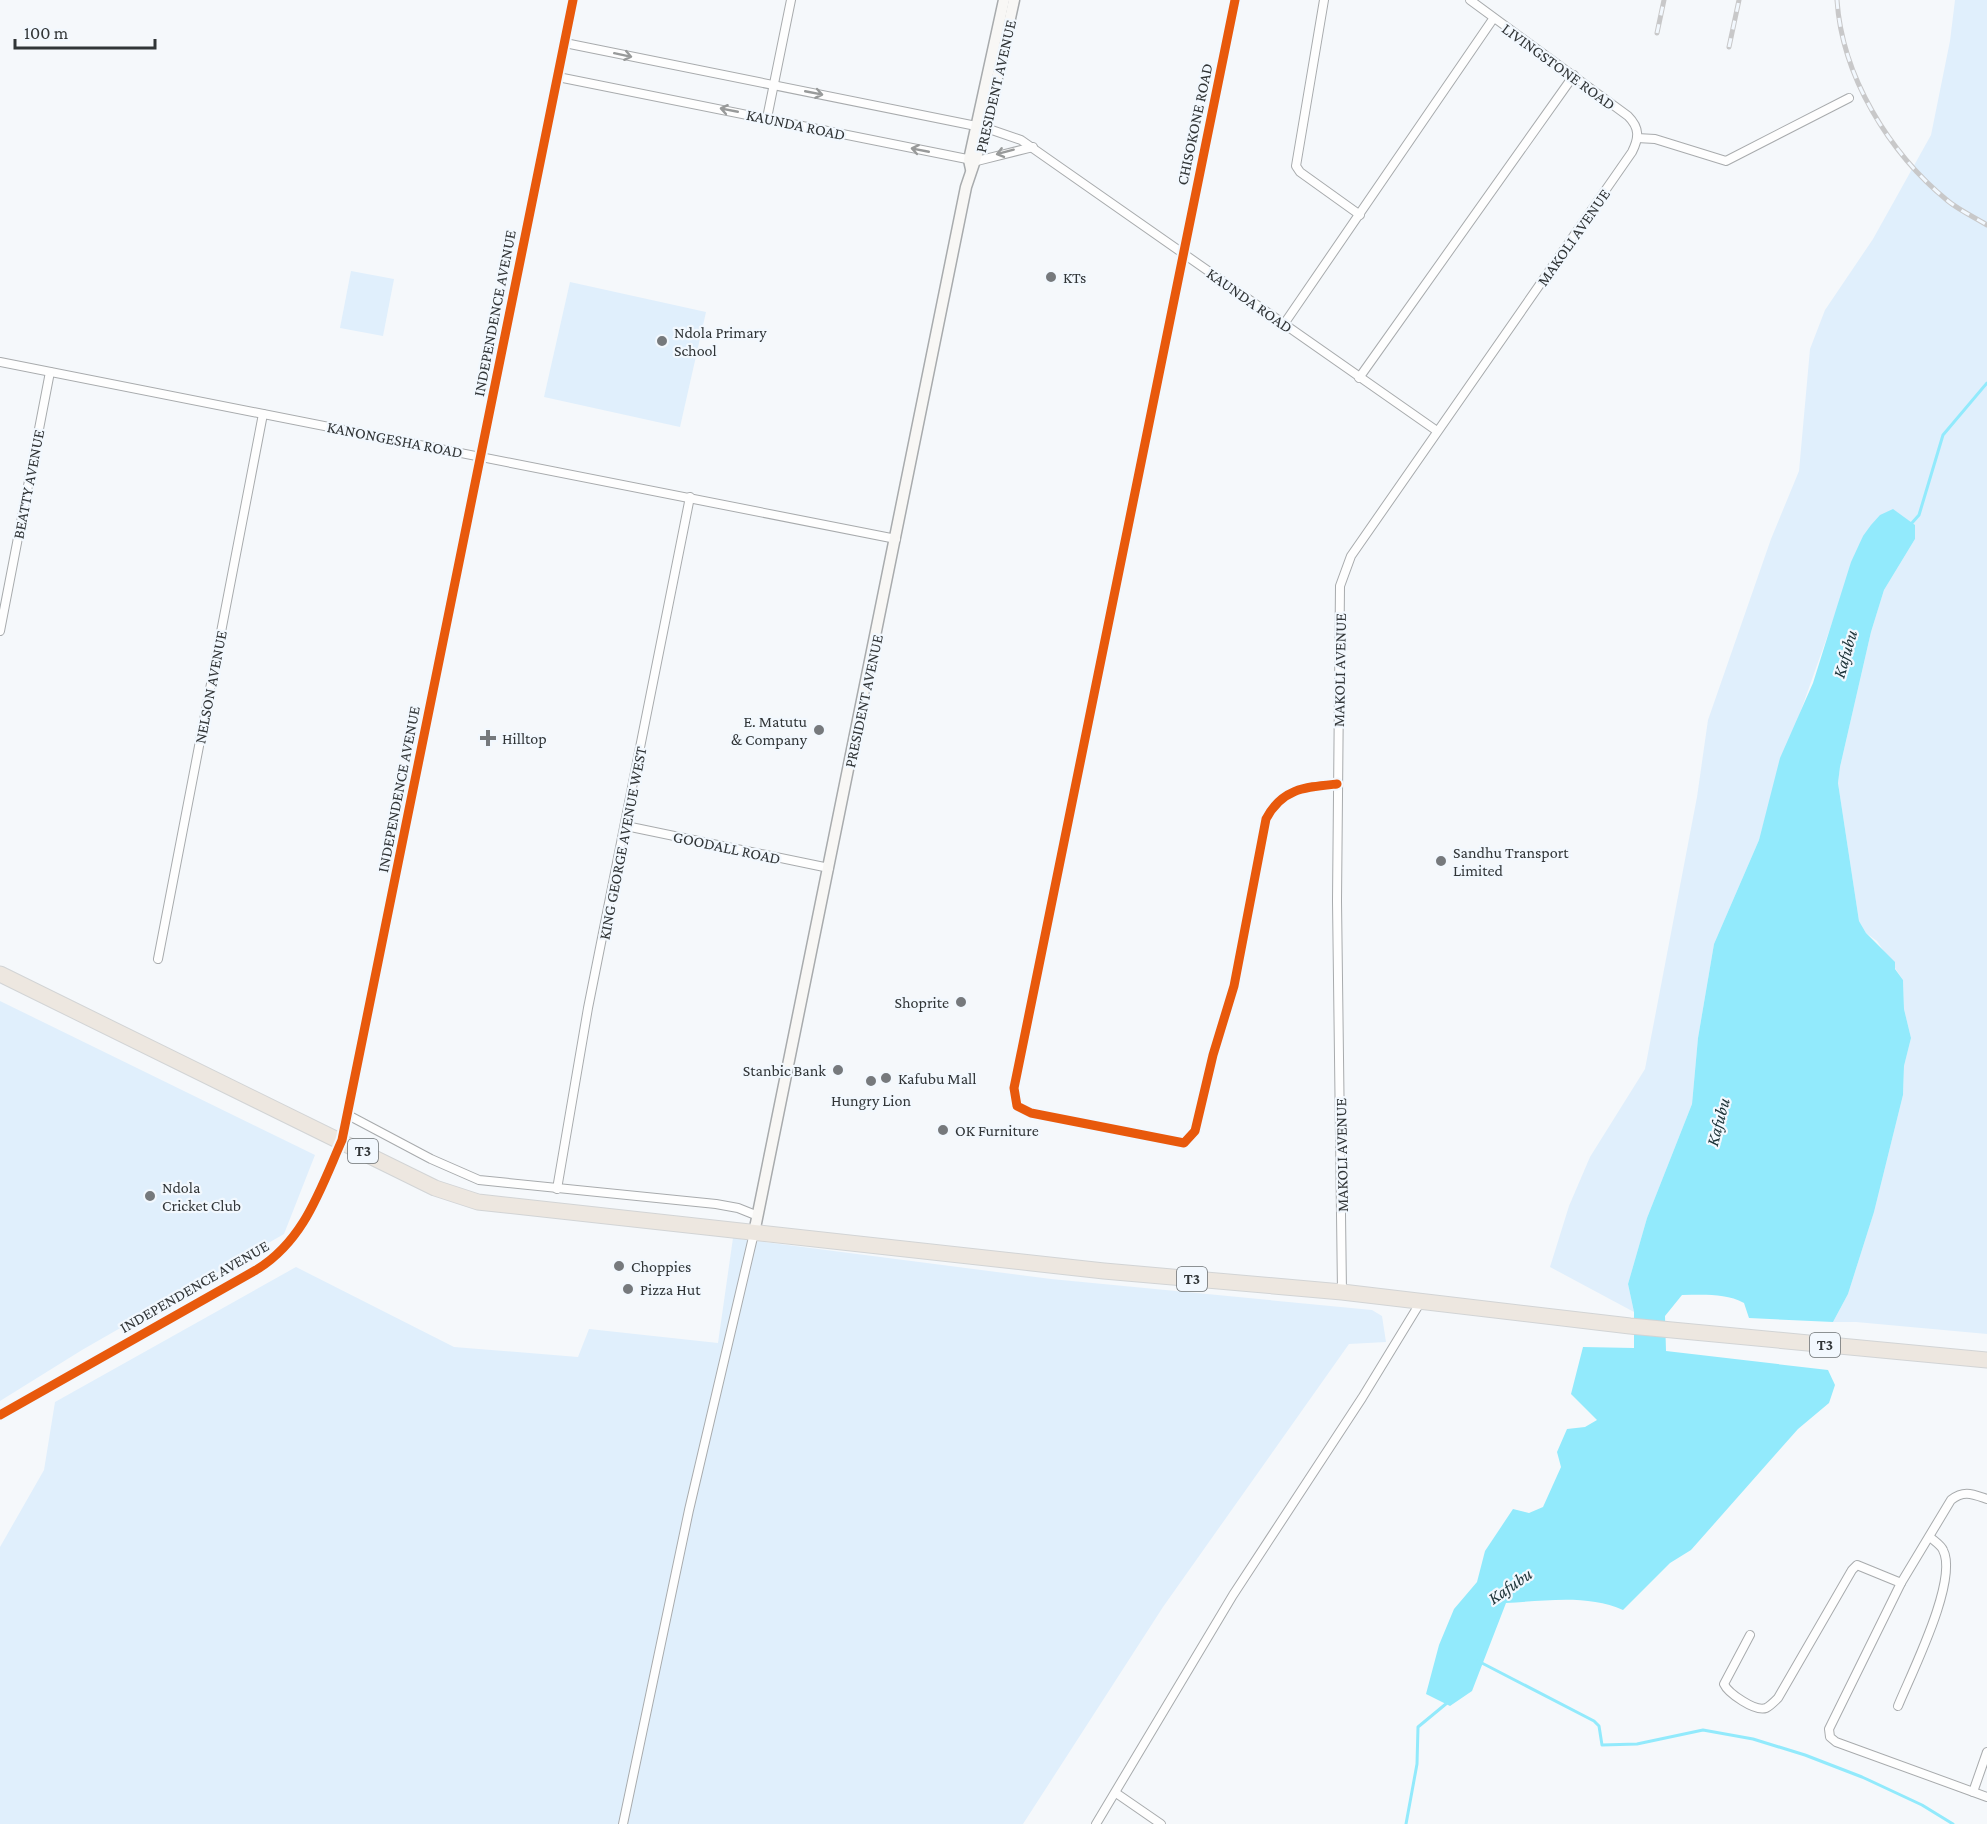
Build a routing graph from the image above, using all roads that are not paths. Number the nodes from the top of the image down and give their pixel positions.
1 (573, 0) edge
2 (791, 0) edge
3 (1004, 0) edge
4 (1014, 0) edge
5 (1235, 0) edge
6 (1324, 0) edge
7 (1470, 0) edge
8 (1494, 19) junction
9 (565, 43) junction
10 (1574, 75) junction
11 (558, 76) junction
12 (773, 86) junction
13 (1849, 98) dead end
14 (767, 118) junction
15 (982, 128) junction
16 (1637, 138) junction
17 (1034, 147) junction
18 (972, 163) junction
19 (1360, 215) junction
20 (1183, 255) junction
21 (1284, 324) junction
22 (0, 362) edge
23 (50, 372) junction
24 (1359, 378) junction
25 (263, 414) junction
26 (1437, 431) junction
27 (480, 455) junction
28 (690, 497) junction
29 (896, 539) junction
30 (0, 631) edge
31 (1338, 784) junction
32 (626, 826) junction
33 (829, 868) junction
34 (158, 959) dead end
35 (0, 974) edge
36 (348, 1115) junction
37 (342, 1140) junction
38 (557, 1189) junction
39 (758, 1216) junction
40 (754, 1233) junction
41 (1342, 1292) junction
42 (1420, 1303) junction
43 (1987, 1360) edge
44 (0, 1415) edge
45 (1987, 1499) edge
46 (1930, 1537) junction
47 (1901, 1583) junction
48 (1750, 1635) dead end
49 (1898, 1706) dead end
50 (1987, 1752) edge
51 (1973, 1792) junction
52 (1116, 1793) junction
53 (1987, 1797) edge
54 (623, 1824) edge
55 (1096, 1824) edge
56 (1161, 1824) edge

1 - 9 street, INDEPENDENCE AVENUE
2 - 12 street
3 - 15 main road, PRESIDENT AVENUE
4 - 15 main road, PRESIDENT AVENUE
5 - 20 street, CHISOKONE ROAD
6 - 19 street
7 - 8 street, LIVINGSTONE ROAD
8 - 10 street, LIVINGSTONE ROAD
8 - 19 street
9 - 11 street, INDEPENDENCE AVENUE
9 -> 12 street, KAUNDA ROAD
10 - 16 street, LIVINGSTONE ROAD
10 - 24 street
14 -> 11 street, KAUNDA ROAD
11 - 27 street, INDEPENDENCE AVENUE
12 - 14 street
12 -> 15 street, KAUNDA ROAD
13 - 16 street
18 -> 14 street, KAUNDA ROAD
15 - 17 street, KAUNDA ROAD
15 - 18 main road, PRESIDENT AVENUE
16 - 26 street, MAKOLI AVENUE
17 -> 18 street, KAUNDA ROAD
17 - 20 street, KAUNDA ROAD
18 - 29 main road, PRESIDENT AVENUE
19 - 21 street
20 - 21 street, KAUNDA ROAD
20 - 31 street, CHISOKONE ROAD
21 - 24 street, KAUNDA ROAD
22 - 23 street, KANONGESHA ROAD
23 - 25 street, KANONGESHA ROAD
23 - 30 street, BEATTY AVENUE
24 - 26 street, KAUNDA ROAD
25 - 27 street, KANONGESHA ROAD
25 - 34 street, NELSON AVENUE
26 - 31 street, MAKOLI AVENUE
27 - 28 street, KANONGESHA ROAD
27 - 36 street, INDEPENDENCE AVENUE
28 - 29 street, KANONGESHA ROAD
28 - 32 street, KING GEORGE AVENUE WEST
29 - 33 main road, PRESIDENT AVENUE
31 - 41 street, MAKOLI AVENUE
32 - 33 street, GOODALL ROAD
32 - 38 street, KING GEORGE AVENUE WEST
33 - 39 main road, PRESIDENT AVENUE
35 - 37 highway, T3
36 - 37 street, INDEPENDENCE AVENUE
36 - 38 street
37 - 40 highway, T3
37 - 44 street, INDEPENDENCE AVENUE
38 - 39 street
39 - 40 main road, PRESIDENT AVENUE
40 - 41 highway, T3
40 - 54 street
41 - 42 highway, T3
42 - 43 highway, T3
42 - 52 street
45 - 46 street
46 - 47 street
46 - 49 street
47 - 48 street
47 - 51 street
50 - 51 street
51 - 53 street
52 - 55 street
52 - 56 street

